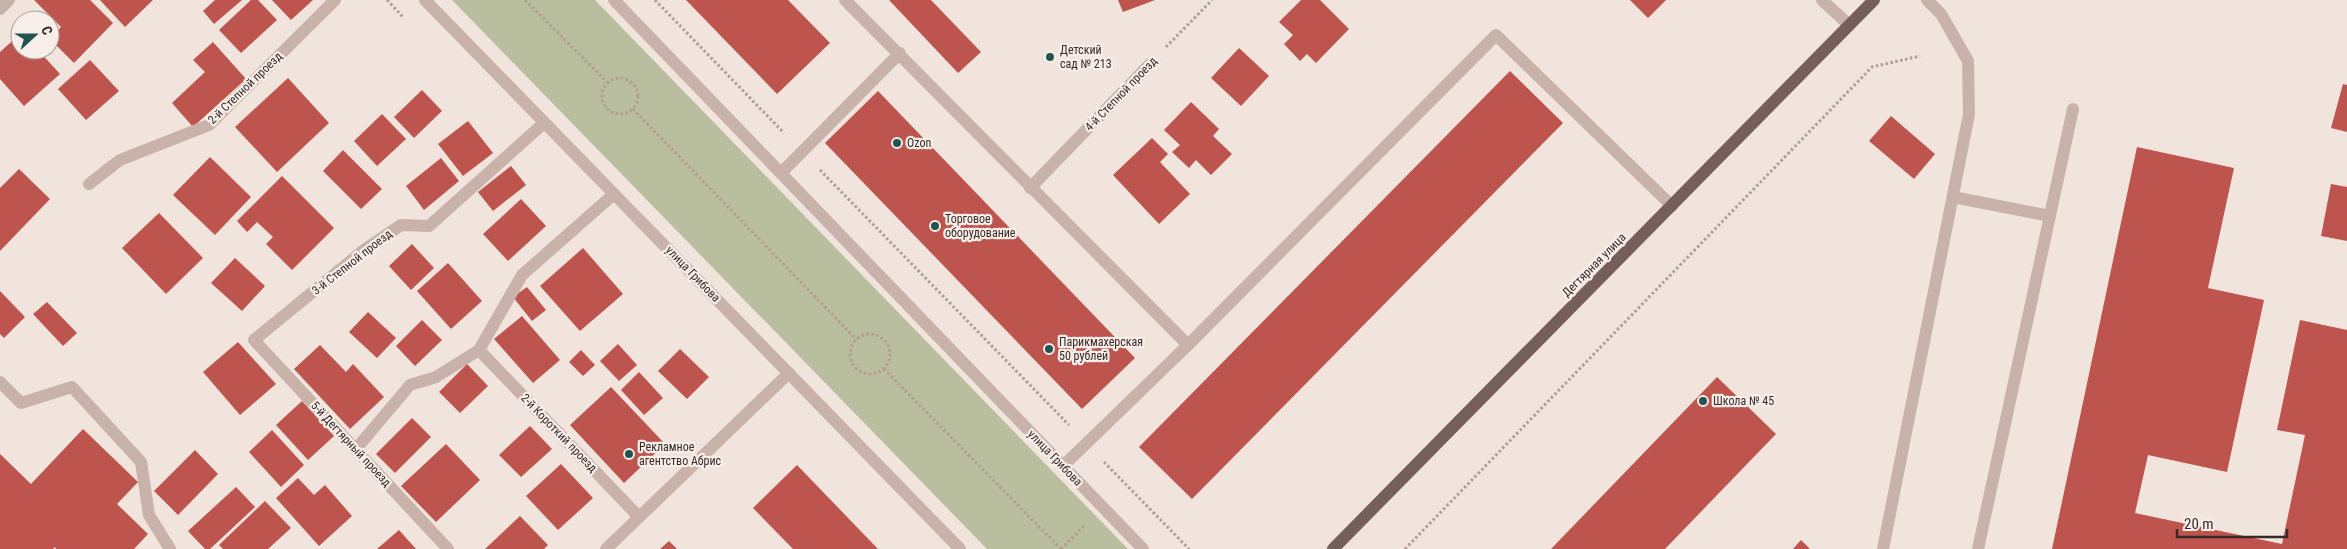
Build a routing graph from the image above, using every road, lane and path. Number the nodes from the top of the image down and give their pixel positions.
1 (9, 0) edge
2 (335, 0) edge
3 (425, 0) edge
4 (525, 0) edge
5 (614, 0) edge
6 (655, 0) edge
7 (845, 0) edge
8 (1212, 0) edge
9 (1822, 0) edge
10 (1874, 0) edge
11 (1927, 0) edge
12 (0, 9) edge
13 (1849, 25) junction
14 (900, 53) junction
15 (1920, 56) dead end
16 (1150, 64) joint
17 (608, 82) junction
18 (633, 109) junction
19 (2073, 109) dead end
20 (544, 123) junction
21 (802, 151) junction
22 (781, 173) junction
23 (89, 184) dead end
24 (1030, 188) junction
25 (614, 194) junction
26 (1953, 197) junction
27 (1672, 206) junction
28 (2050, 216) junction
29 (856, 339) junction
30 (254, 340) joint
31 (1188, 345) junction
32 (479, 350) junction
33 (884, 369) junction
34 (788, 373) junction
35 (0, 382) edge
36 (1086, 443) junction
37 (356, 450) junction
38 (1063, 466) junction
39 (639, 517) junction
40 (170, 549) edge
41 (448, 549) edge
42 (606, 549) edge
43 (960, 549) edge
44 (1061, 549) edge
45 (1143, 549) edge
46 (1189, 549) edge
47 (1333, 549) edge
48 (1405, 549) edge
49 (1883, 549) edge
50 (1978, 549) edge

1 - 12 street
2 - 23 street, 2-й Степной проезд
3 - 20 street, улица Грибова
4 - 17 path
5 - 22 street, улица Грибова
6 - 21 path
7 - 14 street
8 - 16 path, 4-й Степной проезд
9 - 13 street
10 - 13 main road, Дегтярная улица
11 - 26 street
13 - 27 main road, Дегтярная улица
14 - 21 street
14 - 24 street
15 - 48 path
16 - 24 street, 4-й Степной проезд
17 - 18 path
17 - 18 path
18 - 29 path
19 - 28 street
20 - 25 street, улица Грибова
20 - 30 street, 3-й Степной проезд
21 - 22 street
21 - 36 path
22 - 38 street, улица Грибова
24 - 31 street
25 - 32 street
25 - 34 street, улица Грибова
26 - 28 street
26 - 49 street
27 - 31 street
27 - 47 main road, Дегтярная улица
28 - 50 street
29 - 33 path
29 - 33 path
30 - 37 street, 5-й Дегтярный проезд
31 - 36 street
32 - 37 street
32 - 39 street, 2-й Короткий проезд
33 - 44 path
34 - 39 street
34 - 43 street, улица Грибова
35 - 40 street
36 - 38 street
36 - 46 path
37 - 41 street, 5-й Дегтярный проезд
38 - 45 street, улица Грибова
39 - 42 street

